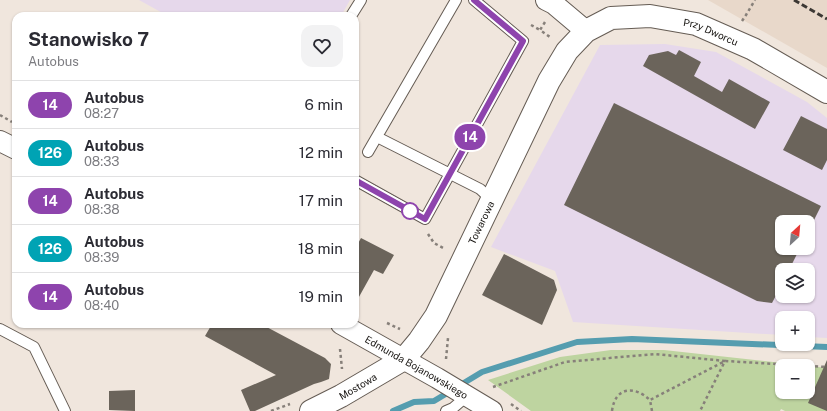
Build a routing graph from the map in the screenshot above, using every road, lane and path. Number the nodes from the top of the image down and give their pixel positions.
1 (361, 0) edge
2 (456, 0) edge
3 (474, 0) edge
4 (546, 0) edge
5 (354, 12) edge
6 (586, 31) junction
7 (549, 81) joint
8 (827, 92) edge
9 (0, 115) edge
10 (12, 122) edge
11 (377, 137) junction
12 (0, 141) edge
13 (12, 147) edge
14 (368, 152) dead end
15 (450, 174) junction
16 (359, 182) edge
17 (492, 200) junction
18 (346, 328) edge
19 (348, 328) edge
20 (0, 329) edge
21 (404, 359) junction
22 (725, 361) junction
23 (827, 366) edge
24 (342, 373) dead end
25 (491, 388) dead end
26 (467, 396) junction
27 (650, 400) junction
28 (302, 407) edge
29 (65, 411) edge
30 (271, 411) edge
31 (446, 411) edge
32 (492, 411) edge
33 (612, 411) edge
34 (652, 411) edge
35 (700, 411) edge

1 - 5 lane
2 - 11 lane
3 - 15 lane
4 - 6 street
6 - 7 street, Przy Dworcu
6 - 8 street, Przy Dworcu
7 - 17 street, Towarowa
9 - 10 path
11 - 14 lane
11 - 15 lane
12 - 13 street
15 - 16 lane
15 - 17 lane
17 - 21 street, Towarowa
18 - 24 path
19 - 21 street, Edmunda Bojanowskiego
20 - 29 lane
21 - 26 street, Edmunda Bojanowskiego
21 - 28 street, Mostowa
22 - 23 path
22 - 25 path
22 - 27 path
22 - 35 path
26 - 31 lane
26 - 32 street, Edmunda Bojanowskiego
27 - 33 path
27 - 34 path
28 - 30 path

